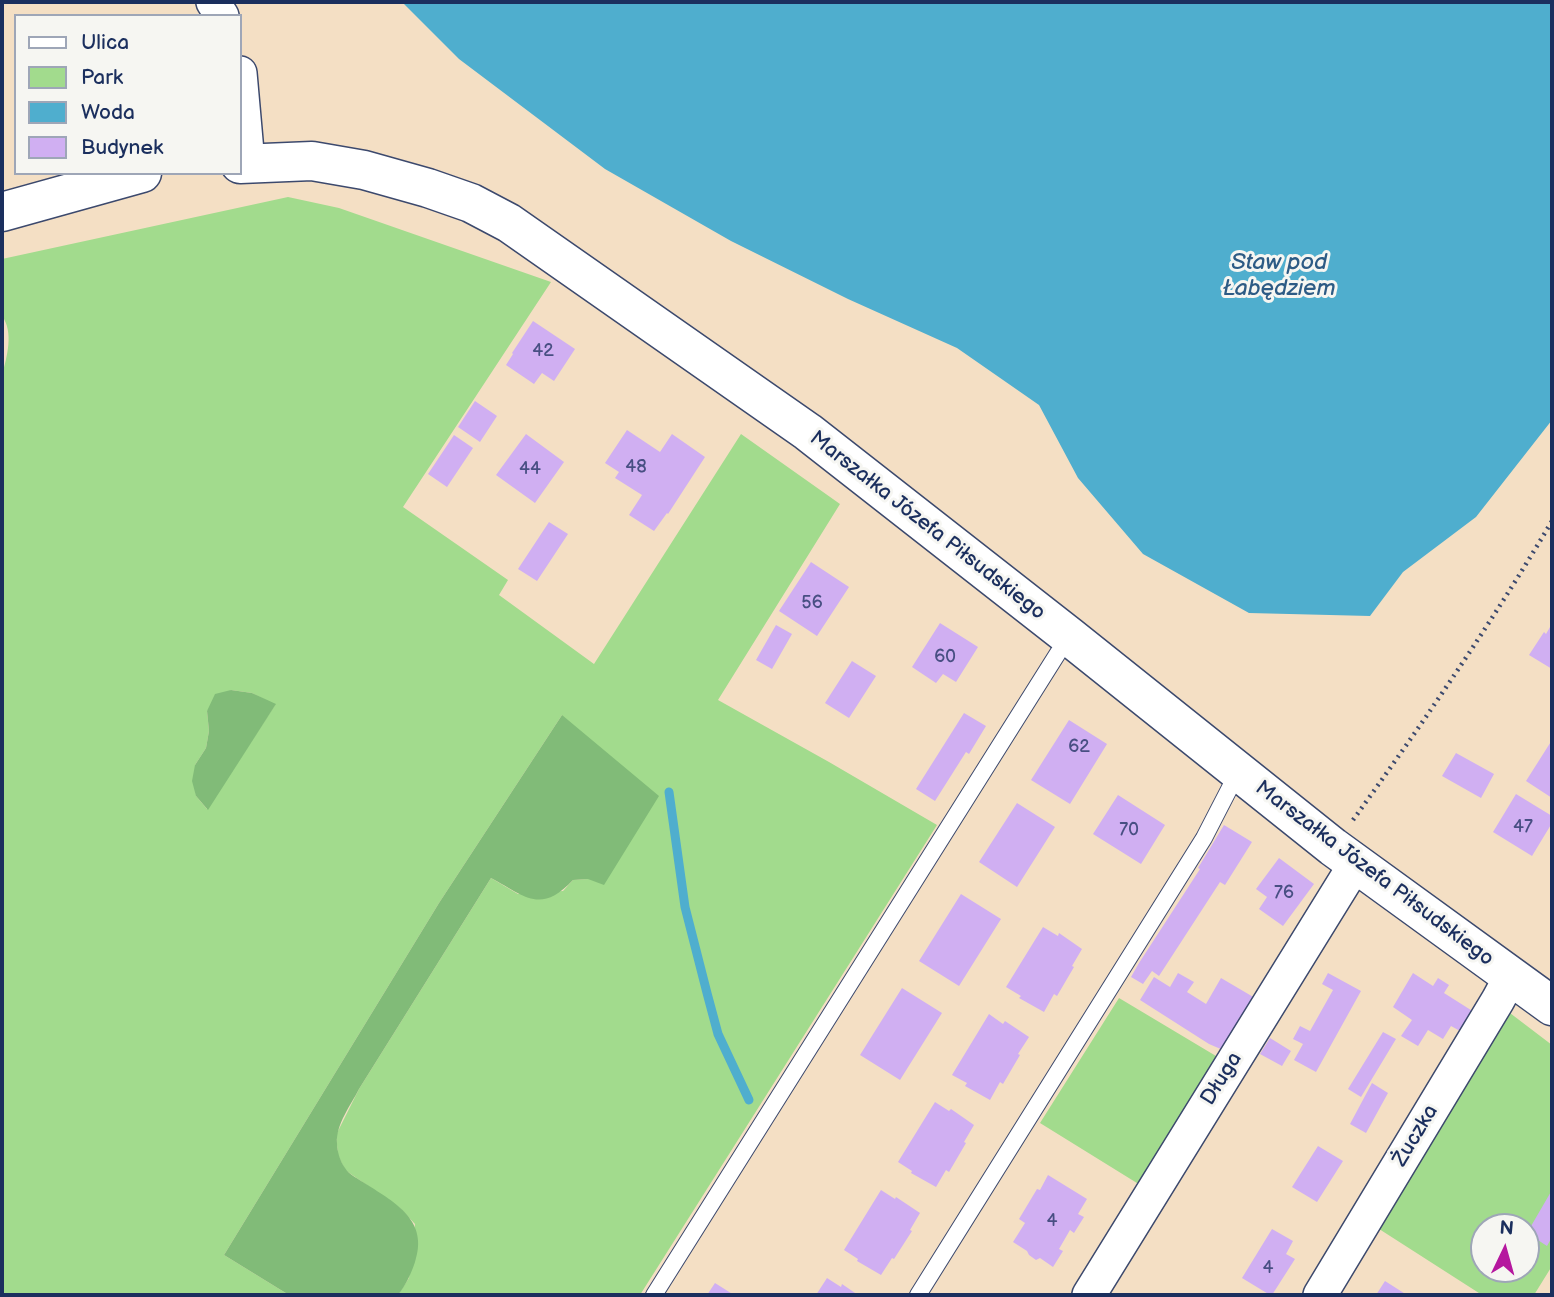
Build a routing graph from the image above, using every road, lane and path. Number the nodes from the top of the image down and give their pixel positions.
1 (242, 118) edge
2 (244, 164) edge
3 (135, 175) edge
4 (2, 212) edge
5 (1552, 521) edge
6 (1070, 637) junction
7 (1238, 772) junction
8 (1344, 855) junction
9 (1511, 976) junction
10 (1552, 1006) edge
11 (654, 1295) edge
12 (918, 1295) edge
13 (1089, 1295) edge
14 (1320, 1295) edge

1 - 2 street, Marszałka Józefa Piłsudskiego
2 - 6 street, Marszałka Józefa Piłsudskiego
3 - 4 street
5 - 8 path
6 - 7 street, Marszałka Józefa Piłsudskiego
6 - 11 lane
7 - 8 street, Marszałka Józefa Piłsudskiego
7 - 12 lane
8 - 9 street, Marszałka Józefa Piłsudskiego
8 - 13 street, Długa
9 - 10 street, Marszałka Józefa Piłsudskiego
9 - 14 street, Żuczka

